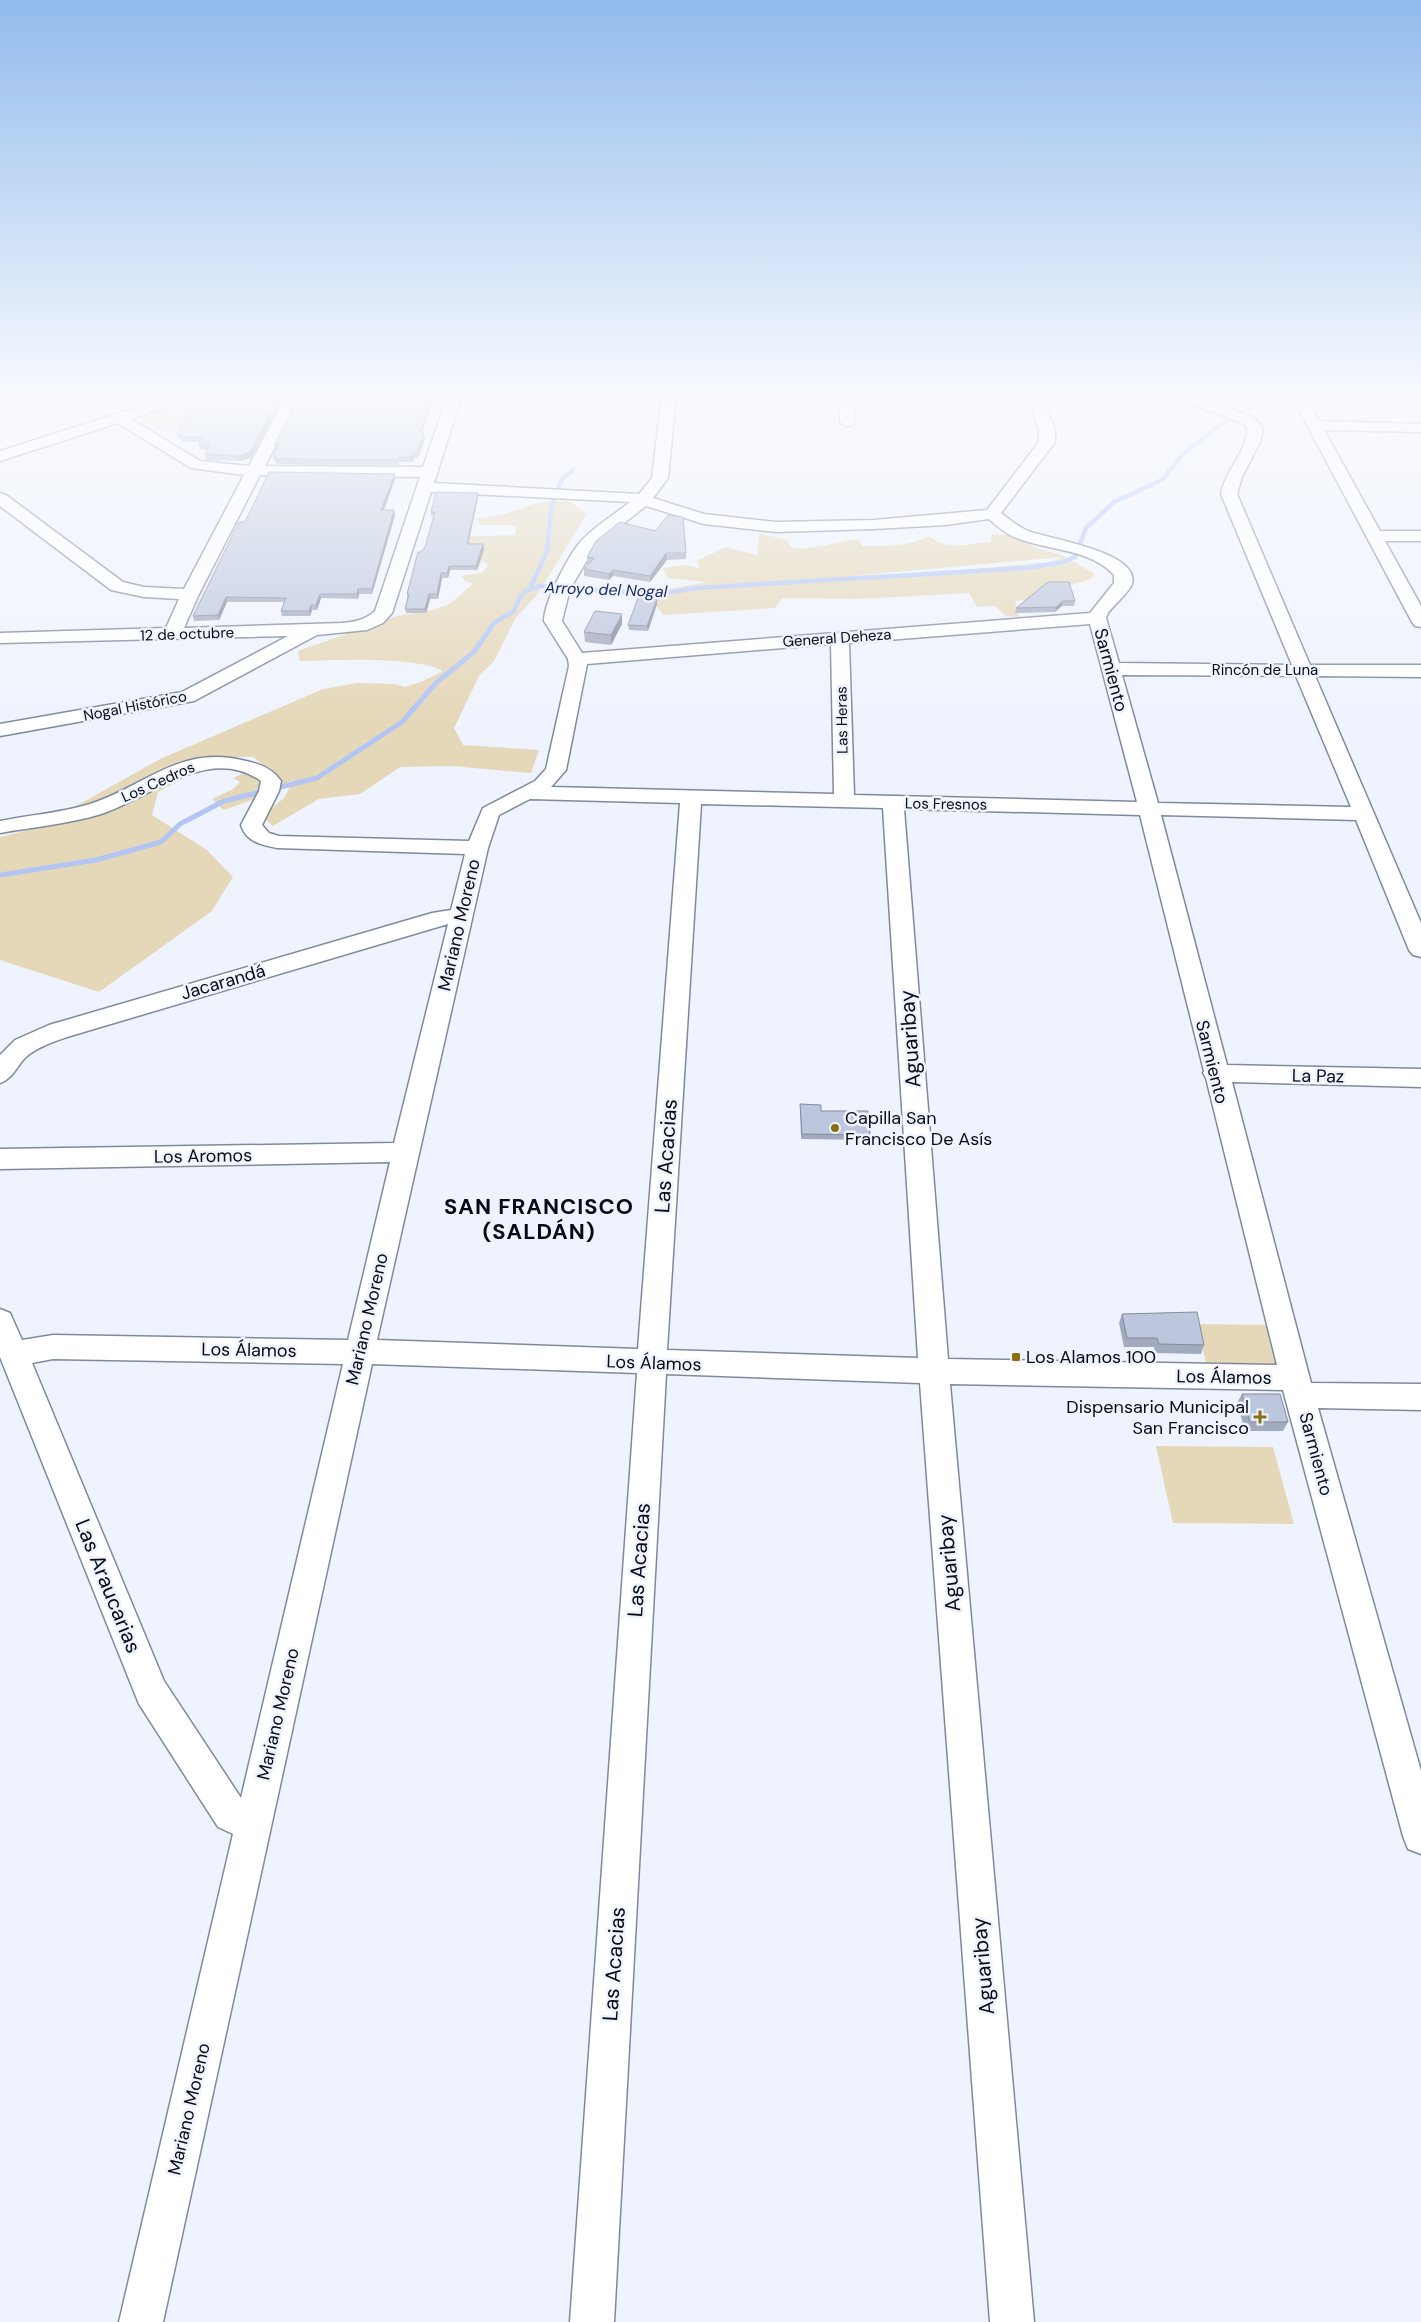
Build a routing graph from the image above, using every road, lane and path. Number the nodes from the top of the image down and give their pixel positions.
1 (7, 503) edge
2 (236, 503) edge
3 (420, 503) edge
4 (638, 503) edge
5 (657, 503) edge
6 (1000, 503) edge
7 (1233, 503) edge
8 (1356, 503) edge
9 (992, 514) junction
10 (1374, 536) junction
11 (1421, 536) edge
12 (190, 594) junction
13 (1097, 618) junction
14 (1421, 622) edge
15 (315, 630) junction
16 (172, 634) junction
17 (0, 638) edge
18 (840, 638) junction
19 (577, 659) junction
20 (1110, 669) junction
21 (1304, 670) junction
22 (1421, 671) edge
23 (0, 730) edge
24 (527, 793) junction
25 (691, 798) junction
26 (844, 802) junction
27 (893, 803) junction
28 (1149, 809) junction
29 (1364, 814) junction
30 (0, 827) edge
31 (477, 848) junction
32 (461, 916) junction
33 (1421, 950) edge
34 (0, 1074) edge
35 (1215, 1074) junction
36 (1421, 1078) edge
37 (405, 1152) junction
38 (0, 1159) edge
39 (0, 1321) edge
40 (360, 1352) junction
41 (14, 1354) junction
42 (652, 1363) junction
43 (934, 1371) junction
44 (1297, 1386) junction
45 (1421, 1397) edge
46 (253, 1825) junction
47 (1421, 1836) edge
48 (140, 2322) edge
49 (592, 2322) edge
50 (1012, 2322) edge

1 - 12 street
2 - 12 street
3 - 15 street, 12 de octubre
4 - 19 street
5 - 9 street
6 - 9 street
7 - 21 street
8 - 10 street
9 - 13 street, Sarmiento
10 - 11 street
10 - 14 street
12 - 16 street
13 - 18 street, General Deheza
13 - 20 street, Sarmiento
15 - 16 street, 12 de octubre
15 - 23 street, Nogal Histórico
16 - 17 street, 12 de octubre
18 - 19 street, General Deheza
18 - 26 street, Las Heras
19 - 24 street, Mariano Moreno
20 - 21 street, Rincón de Luna
20 - 28 street, Sarmiento
21 - 22 street, Rincón de Luna
21 - 29 street
24 - 25 street, Los Fresnos
24 - 31 street, Mariano Moreno
25 - 26 street, Los Fresnos
25 - 42 street, Las Acacias
26 - 27 street, Los Fresnos
27 - 28 street, Los Fresnos
27 - 43 street, Aguaribay
28 - 29 street, Los Fresnos
28 - 35 street, Sarmiento
29 - 33 street
30 - 31 street, Los Cedros
31 - 32 street, Mariano Moreno
32 - 34 street, Jacarandá
32 - 37 street, Mariano Moreno
35 - 36 street, La Paz
35 - 44 street, Sarmiento
37 - 38 street, Los Aromos
37 - 40 street, Mariano Moreno
39 - 41 street, Las Araucarias
40 - 41 street, Los Álamos
40 - 42 street, Los Álamos
40 - 46 street, Mariano Moreno
41 - 46 street, Las Araucarias
42 - 43 street, Los Álamos
42 - 49 street, Las Acacias
43 - 44 street, Los Álamos
43 - 50 street, Aguaribay
44 - 45 street, Los Álamos
44 - 47 street, Sarmiento
46 - 48 street, Mariano Moreno

